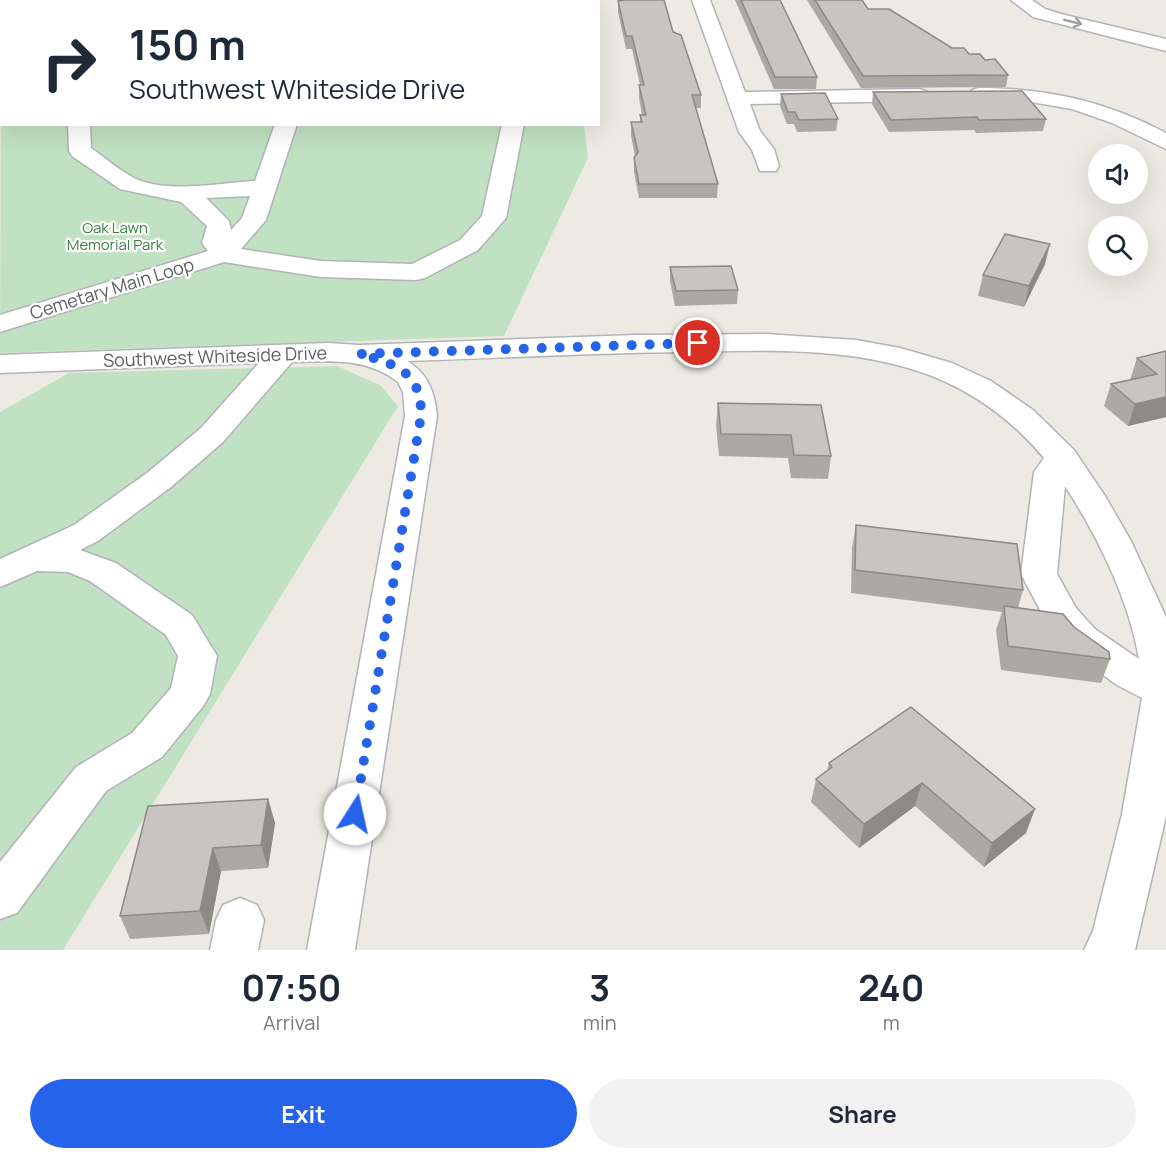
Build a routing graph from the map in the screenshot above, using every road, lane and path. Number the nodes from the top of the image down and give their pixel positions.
1 (701, 0) edge
2 (1020, 0) edge
3 (1166, 45) edge
4 (738, 98) junction
5 (78, 126) edge
6 (285, 126) edge
7 (513, 126) edge
8 (1166, 142) edge
9 (768, 166) dead end
10 (266, 188) junction
11 (189, 196) junction
12 (223, 255) junction
13 (0, 324) edge
14 (283, 354) junction
15 (359, 354) junction
16 (0, 364) edge
17 (1063, 457) junction
18 (18, 566) edge
19 (1162, 690) junction
20 (0, 898) edge
21 (331, 950) edge
22 (1108, 950) edge

1 - 4 street
2 -> 3 street
4 - 8 street
4 - 9 street
5 - 11 street
6 - 10 street
7 - 12 street, Cemetary Main Loop
10 - 11 street
10 - 12 street
11 - 12 street
12 - 13 street, Cemetary Main Loop
14 - 15 street, Southwest Whiteside Drive
14 - 16 street, Southwest Whiteside Drive
14 - 18 street
15 - 17 street, Southwest Whiteside Drive
15 - 21 street
17 - 19 street, Southwest Whiteside Drive
17 - 19 street
18 - 20 street
19 - 22 street, Southwest Whiteside Drive

